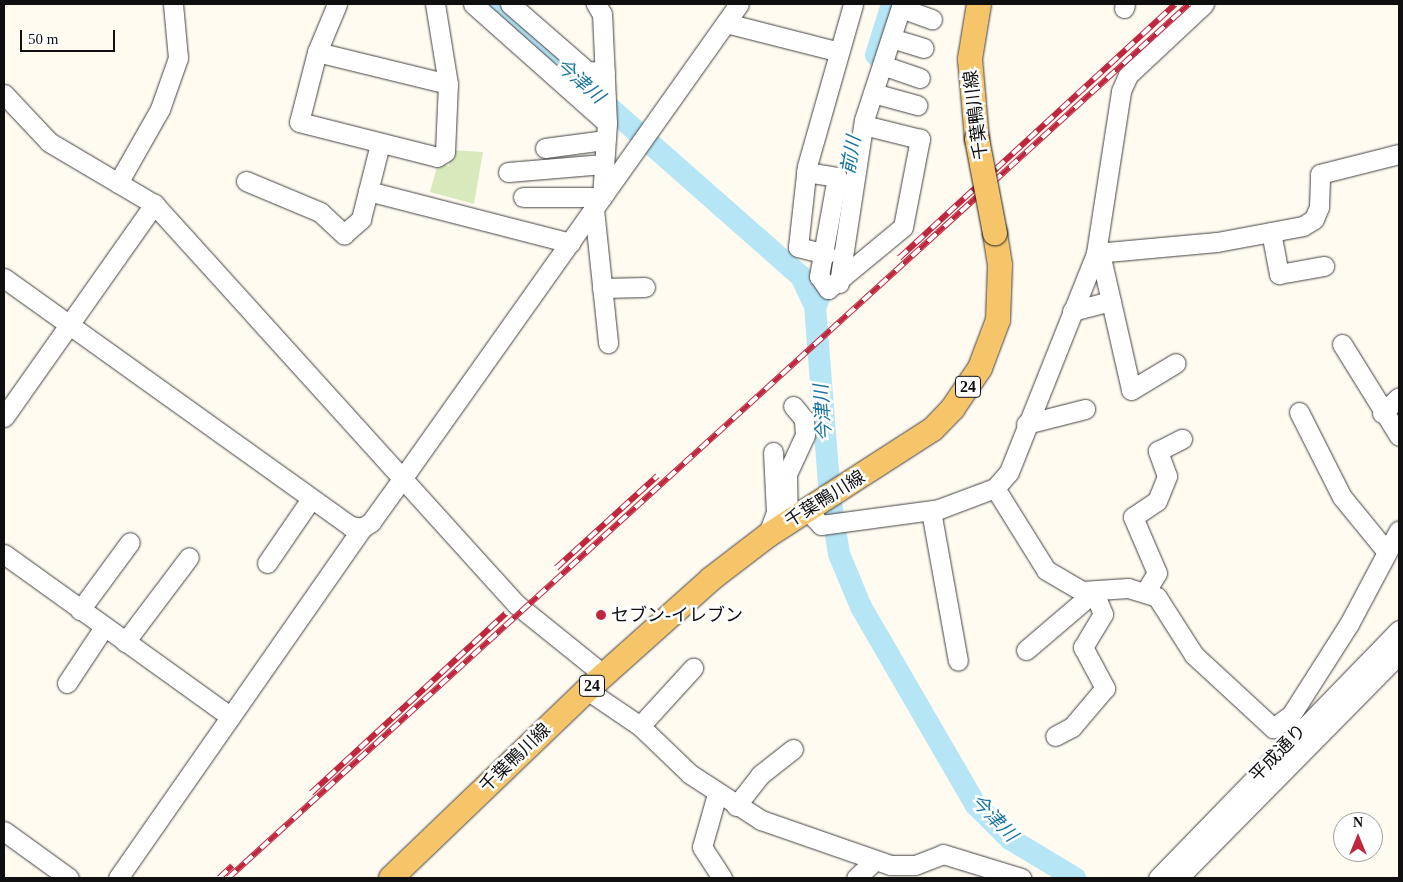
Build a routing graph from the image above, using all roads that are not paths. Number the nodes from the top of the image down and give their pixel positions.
1 (173, 4) edge
2 (337, 4) edge
3 (435, 4) edge
4 (473, 4) edge
5 (510, 4) edge
6 (596, 4) edge
7 (740, 4) edge
8 (853, 4) edge
9 (979, 4) edge
10 (1204, 4) edge
11 (902, 6) edge
12 (932, 19) dead end
13 (726, 23) junction
14 (891, 38) junction
15 (924, 48) dead end
16 (836, 51) junction
17 (317, 52) junction
18 (882, 65) junction
19 (605, 72) junction
20 (920, 78) dead end
21 (448, 84) junction
22 (873, 93) junction
23 (4, 94) edge
24 (917, 105) dead end
25 (864, 125) junction
26 (606, 132) junction
27 (380, 144) junction
28 (545, 148) dead end
29 (1399, 154) edge
30 (604, 164) junction
31 (508, 172) dead end
32 (806, 172) junction
33 (246, 181) dead end
34 (118, 183) junction
35 (368, 192) junction
36 (523, 197) dead end
37 (598, 203) junction
38 (154, 204) junction
39 (802, 210) junction
40 (832, 213) junction
41 (1271, 232) junction
42 (570, 243) junction
43 (1098, 253) junction
44 (826, 254) junction
45 (1324, 266) dead end
46 (4, 278) edge
47 (839, 283) junction
48 (645, 287) dead end
49 (602, 288) junction
50 (1111, 302) junction
51 (1072, 311) junction
52 (69, 325) junction
53 (608, 343) dead end
54 (1342, 344) dead end
55 (1176, 363) dead end
56 (1399, 397) edge
57 (793, 406) dead end
58 (1086, 409) dead end
59 (1299, 412) dead end
60 (1382, 413) junction
61 (4, 417) edge
62 (1026, 424) junction
63 (1399, 436) edge
64 (1182, 438) dead end
65 (773, 452) dead end
66 (402, 479) junction
67 (995, 488) junction
68 (311, 498) junction
69 (931, 511) junction
70 (806, 519) junction
71 (362, 528) junction
72 (1399, 530) edge
73 (767, 536) junction
74 (130, 542) dead end
75 (1387, 552) junction
76 (4, 554) edge
77 (189, 557) dead end
78 (267, 563) dead end
79 (1146, 591) junction
80 (1094, 592) junction
81 (80, 610) junction
82 (104, 627) junction
83 (1399, 630) edge
84 (125, 642) junction
85 (1026, 650) dead end
86 (1399, 654) edge
87 (958, 661) dead end
88 (693, 668) dead end
89 (596, 682) junction
90 (67, 683) dead end
91 (231, 717) junction
92 (640, 726) junction
93 (1055, 736) dead end
94 (1293, 738) junction
95 (793, 749) dead end
96 (717, 794) junction
97 (736, 806) junction
98 (4, 831) edge
99 (875, 860) junction
100 (914, 872) edge
101 (69, 878) edge
102 (118, 878) edge
103 (391, 878) edge
104 (722, 878) edge
105 (856, 878) edge
106 (1021, 878) edge
107 (1158, 878) edge
108 (1178, 878) edge

1 - 34 street
2 - 17 street
3 - 21 street
4 - 26 street
5 - 19 street
6 - 19 street
7 - 13 street
8 - 16 street
9 - 70 main road, 千葉鴨川線 / 24, bridge
10 - 43 street
11 - 12 street
11 - 14 street
13 - 16 street
13 - 37 street
14 - 15 street
14 - 18 street
16 - 32 street
17 - 21 street
17 - 27 street
18 - 20 street
18 - 22 street
19 - 26 street
21 - 27 street
22 - 24 street
22 - 25 street
23 - 34 street
25 - 47 street
25 - 47 street
26 - 28 street
26 - 30 street
27 - 35 street
29 - 41 street
30 - 31 street
30 - 37 street
32 - 39 street
32 - 40 street
33 - 35 street
34 - 38 street
35 - 42 street
36 - 37 street
37 - 42 street
37 - 49 street
38 - 52 street
38 - 66 street
39 - 40 street
39 - 44 street
40 - 44 street
41 - 43 street
41 - 45 street
42 - 66 street
43 - 50 street
43 - 51 street
44 - 47 street
46 - 52 street
48 - 49 street
49 - 53 street
50 - 51 street
50 - 55 street
51 - 62 street
52 - 61 street
52 - 68 street
54 - 60 street
56 - 60 street
57 - 70 street
58 - 62 street
59 - 75 street
60 - 63 street
62 - 67 street
64 - 79 street
65 - 73 street
66 - 71 street
66 - 89 street
67 - 69 street
67 - 80 street
68 - 71 street
68 - 78 street
69 - 70 street
69 - 87 street
70 - 73 main road, 千葉鴨川線 / 24
71 - 91 street
72 - 75 street
73 - 89 main road, 千葉鴨川線 / 24
74 - 81 street
75 - 94 street
76 - 81 street
77 - 84 street
79 - 80 street
79 - 94 street
80 - 85 street
80 - 93 street
81 - 82 street
82 - 84 street
82 - 90 street
83 - 94 street, 平成通り
84 - 91 street
86 - 94 street, 平成通り
88 - 92 street
89 - 92 street
89 - 103 main road, 千葉鴨川線 / 24
91 - 102 street
92 - 96 street
94 - 107 street, 平成通り
94 - 108 street, 平成通り
95 - 97 street
96 - 97 street
96 - 104 street
97 - 99 street
98 - 101 street
99 - 100 street
99 - 105 street
100 - 106 street

